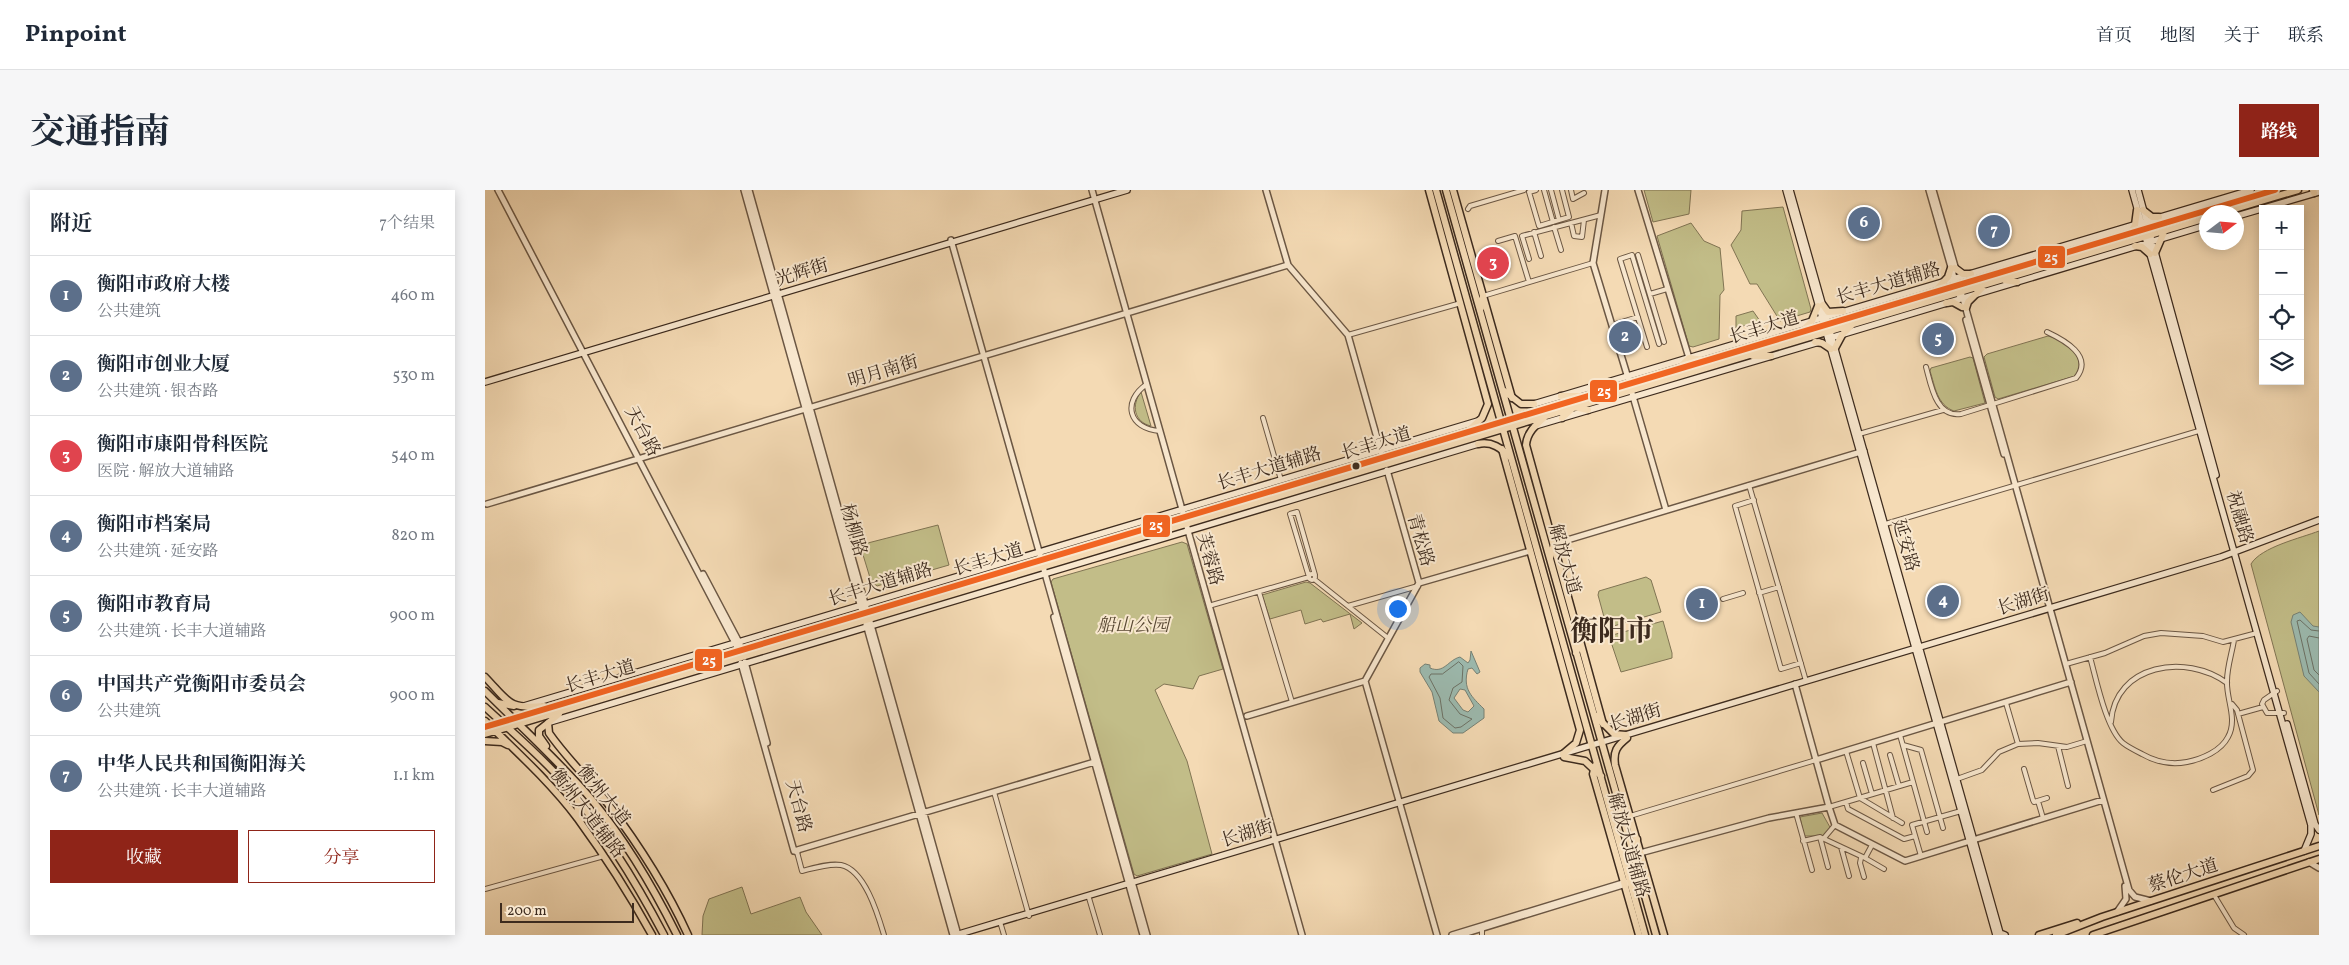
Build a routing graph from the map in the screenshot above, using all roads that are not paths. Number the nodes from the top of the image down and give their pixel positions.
1 (499, 190) edge
2 (744, 190) edge
3 (749, 190) edge
4 (1118, 190) edge
5 (1127, 190) edge
6 (1266, 190) edge
7 (1429, 190) edge
8 (1436, 190) edge
9 (1446, 190) edge
10 (1453, 190) edge
11 (1499, 190) edge
12 (1522, 190) edge
13 (1537, 190) edge
14 (1544, 190) edge
15 (1551, 190) edge
16 (1562, 190) edge
17 (1571, 190) edge
18 (1605, 190) edge
19 (1638, 190) edge
20 (1785, 190) edge
21 (1790, 190) edge
22 (1931, 190) edge
23 (2132, 190) edge
24 (2138, 190) edge
25 (2251, 190) edge
26 (2275, 190) edge
27 (2298, 190) edge
28 (1512, 192) edge
29 (2315, 192) edge
30 (1584, 194) dead end
31 (1095, 195) edge
32 (2261, 195) edge
33 (1501, 197) junction
34 (2239, 205) edge
35 (1556, 208) junction
36 (1467, 209) dead end
37 (1549, 210) junction
38 (2140, 210) junction
39 (2244, 214) edge
40 (1601, 215) junction
41 (2159, 217) junction
42 (1559, 220) junction
43 (1584, 220) junction
44 (2199, 220) edge
45 (1571, 223) junction
46 (1553, 224) junction
47 (2199, 227) edge
48 (2165, 230) junction
49 (2145, 231) junction
50 (1534, 232) junction
51 (2161, 239) junction
52 (1499, 241) dead end
53 (949, 242) junction
54 (2135, 246) junction
55 (1561, 250) dead end
56 (2153, 253) junction
57 (1638, 255) dead end
58 (1541, 256) dead end
59 (1529, 259) dead end
60 (1593, 263) junction
61 (1288, 265) junction
62 (1953, 268) junction
63 (1971, 274) junction
64 (2000, 280) junction
65 (1957, 281) junction
66 (1529, 282) junction
67 (1945, 282) junction
68 (2017, 282) junction
69 (1986, 284) junction
70 (1667, 289) junction
71 (1934, 292) junction
72 (775, 294) junction
73 (1650, 294) junction
74 (1961, 295) junction
75 (1973, 295) junction
76 (1483, 296) junction
77 (1645, 300) junction
78 (1464, 302) junction
79 (1946, 303) junction
80 (1634, 304) junction
81 (1821, 306) junction
82 (1964, 307) junction
83 (1843, 311) junction
84 (1128, 312) junction
85 (1480, 312) junction
86 (1638, 317) junction
87 (1812, 321) junction
88 (1853, 324) junction
89 (1612, 325) junction
90 (1827, 328) junction
91 (1800, 332) junction
92 (2047, 332) dead end
93 (1348, 335) junction
94 (1842, 335) junction
95 (1664, 342) dead end
96 (1815, 342) junction
97 (1659, 344) dead end
98 (1647, 347) dead end
99 (1833, 349) junction
100 (584, 351) junction
101 (1758, 353) junction
102 (982, 356) junction
103 (1771, 356) joint
104 (1689, 358) junction
105 (1707, 360) junction
106 (1926, 367) dead end
107 (1679, 369) junction
108 (485, 381) edge
109 (1147, 384) junction
110 (1630, 387) junction
111 (1502, 389) junction
112 (1590, 395) junction
113 (1561, 396) junction
114 (1512, 398) junction
115 (1534, 404) joint
116 (1992, 404) junction
117 (1574, 407) junction
118 (808, 408) junction
119 (1588, 410) junction
120 (1943, 410) junction
121 (1548, 415) junction
122 (1263, 418) dead end
123 (1562, 418) junction
124 (1478, 421) junction
125 (1511, 422) junction
126 (1503, 425) junction
127 (1535, 426) junction
128 (1160, 430) junction
129 (2202, 430) junction
130 (1467, 431) junction
131 (1859, 434) junction
132 (1477, 444) joint
133 (1502, 449) junction
134 (1862, 452) junction
135 (1382, 453) junction
136 (1512, 458) junction
137 (641, 459) junction
138 (1385, 464) junction
139 (1387, 471) junction
140 (1282, 483) junction
141 (2014, 485) junction
142 (1749, 486) junction
143 (1754, 500) junction
144 (487, 504) dead end
145 (1666, 510) junction
146 (1185, 512) junction
147 (2319, 521) edge
148 (1188, 523) junction
149 (1883, 525) junction
150 (1190, 530) junction
151 (1554, 544) junction
152 (1537, 548) junction
153 (1530, 551) junction
154 (2236, 553) junction
155 (1038, 556) junction
156 (1549, 559) junction
157 (1041, 567) junction
158 (1043, 574) junction
159 (1309, 577) junction
160 (1314, 577) junction
161 (1419, 584) junction
162 (1779, 587) junction
163 (1259, 592) junction
164 (1759, 592) junction
165 (1743, 593) dead end
166 (1723, 599) dead end
167 (1213, 606) junction
168 (1348, 606) junction
169 (2049, 610) junction
170 (865, 612) junction
171 (869, 627) junction
172 (1569, 630) junction
173 (2257, 633) junction
174 (1389, 638) junction
175 (1580, 640) junction
176 (2234, 640) junction
177 (737, 642) junction
178 (1918, 649) junction
179 (740, 653) junction
180 (1576, 655) junction
181 (1568, 658) junction
182 (2090, 658) junction
183 (1801, 663) junction
184 (743, 664) junction
185 (2065, 664) junction
186 (1562, 666) junction
187 (485, 677) edge
188 (1365, 680) junction
189 (1806, 681) junction
190 (2069, 683) junction
191 (2227, 683) junction
192 (1795, 686) junction
193 (485, 691) edge
194 (2276, 692) junction
195 (497, 702) junction
196 (1292, 702) junction
197 (2006, 703) junction
198 (2232, 704) junction
199 (517, 706) junction
200 (485, 707) edge
201 (561, 707) junction
202 (2263, 707) junction
203 (1593, 712) junction
204 (2282, 713) junction
205 (2238, 714) junction
206 (1247, 716) dead end
207 (513, 718) junction
208 (501, 722) junction
209 (547, 723) junction
210 (1939, 723) junction
211 (486, 724) edge
212 (519, 724) junction
213 (2111, 724) junction
214 (1603, 725) junction
215 (507, 728) junction
216 (495, 731) junction
217 (485, 734) edge
218 (1900, 735) junction
219 (1627, 736) junction
220 (485, 741) edge
221 (2086, 742) junction
222 (1873, 743) junction
223 (1602, 744) junction
224 (2018, 744) junction
225 (1903, 745) junction
226 (1593, 746) junction
227 (2058, 746) junction
228 (513, 748) junction
229 (1846, 751) junction
230 (1563, 755) junction
231 (1890, 755) dead end
232 (553, 758) junction
233 (1816, 760) junction
234 (1096, 762) junction
235 (1863, 763) dead end
236 (1596, 766) junction
237 (2024, 769) dead end
238 (1957, 778) junction
239 (1913, 782) junction
240 (1899, 786) junction
241 (2068, 786) dead end
242 (1886, 790) junction
243 (2213, 790) dead end
244 (994, 792) junction
245 (1872, 794) junction
246 (1860, 798) junction
247 (2047, 798) dead end
248 (577, 800) junction
249 (2102, 800) junction
250 (2038, 801) junction
251 (1846, 802) junction
252 (1400, 804) junction
253 (1829, 807) junction
254 (1961, 811) junction
255 (1796, 813) junction
256 (922, 814) junction
257 (1630, 816) junction
258 (577, 817) junction
259 (1940, 817) junction
260 (1893, 818) junction
261 (2043, 818) junction
262 (592, 820) junction
263 (1924, 822) junction
264 (1902, 823) dead end
265 (1835, 825) junction
266 (1943, 828) dead end
267 (2319, 830) edge
268 (1927, 832) dead end
269 (1915, 836) junction
270 (1822, 837) junction
271 (1803, 840) junction
272 (1972, 840) junction
273 (1277, 841) junction
274 (1872, 845) junction
275 (2319, 846) edge
276 (1841, 847) junction
277 (796, 851) junction
278 (2304, 851) junction
279 (1637, 854) junction
280 (604, 856) junction
281 (1921, 856) junction
282 (1863, 858) junction
283 (2319, 859) edge
284 (2309, 862) junction
285 (1829, 867) dead end
286 (2319, 868) edge
287 (1884, 869) dead end
288 (1812, 870) dead end
289 (1849, 876) dead end
290 (1863, 877) dead end
291 (1627, 883) junction
292 (1131, 884) junction
293 (485, 889) edge
294 (2214, 894) junction
295 (1089, 898) junction
296 (2152, 901) junction
297 (2117, 912) junction
298 (1029, 915) junction
299 (2102, 917) junction
300 (1001, 925) junction
301 (1482, 928) junction
302 (653, 935) edge
303 (663, 935) edge
304 (677, 935) edge
305 (688, 935) edge
306 (884, 935) edge
307 (956, 935) edge
308 (966, 935) edge
309 (1004, 935) edge
310 (1100, 935) edge
311 (1143, 935) edge
312 (1147, 935) edge
313 (1304, 935) edge
314 (1437, 935) edge
315 (1451, 935) edge
316 (1460, 935) edge
317 (1482, 935) edge
318 (1639, 935) edge
319 (1645, 935) edge
320 (1656, 935) edge
321 (1663, 935) edge
322 (1996, 935) edge
323 (2005, 935) edge
324 (2039, 935) edge
325 (2056, 935) edge
326 (2093, 935) edge
327 (2244, 935) edge

1 - 100 street, 天台路
2 - 72 street, 杨柳路
3 - 72 street, 杨柳路
4 - 31 main road, 光辉街
5 - 31 main road, 光辉街
6 - 61 street, 青松路
7 - 78 main road
8 - 78 main road, 解放大道
9 - 85 main road, 解放大道
10 - 76 main road
11 - 33 street
12 - 28 street
13 - 46 street
14 - 37 street
15 - 35 street
16 - 42 street
17 - 30 street
18 - 40 street
19 - 70 street
20 - 81 main road, 延安路
21 - 81 main road, 延安路
22 - 62 street
23 - 38 main road, 祝融路
24 - 38 main road, 祝融路
25 - 41 main road, 长丰大道辅路
26 - 32 main road, 长丰大道
27 - 32 main road, 长丰大道
28 - 33 street
29 - 39 main road
31 - 53 main road, 光辉街
31 - 84 street, 芙蓉路
32 - 34 main road, 长丰大道
32 - 49 main road, 长丰大道
33 - 36 street
35 - 37 street
35 - 42 street
37 - 46 street
38 - 41 main road
38 - 49 main road
38 - 49 main road, 祝融路
40 - 43 street
40 - 60 street
41 - 49 main road, 长丰大道辅路
42 - 46 street
43 - 45 street
43 - 45 street
44 - 48 main road, 长丰大道
45 - 46 street
46 - 50 street
46 - 55 street
47 - 51 main road, 长丰大道辅路
48 - 49 main road, 长丰大道
48 - 51 main road
49 - 51 main road, 长丰大道辅路
49 - 54 main road, 长丰大道辅路
49 - 56 main road, 祝融路
49 - 63 main road, 长丰大道辅路
49 - 64 main road, 长丰大道
49 - 65 main road, 长丰大道
50 - 58 street
50 - 59 street
51 - 56 main road
52 - 66 street
53 - 72 main road, 光辉街
53 - 102 street
54 - 56 main road
54 - 68 main road, 长丰大道辅路
56 - 129 main road, 祝融路
57 - 73 street
60 - 66 street
60 - 89 street
61 - 84 street, 明月南街
61 - 93 street, 青松路
62 - 63 main road
62 - 65 street
62 - 67 main road
63 - 65 main road, 长丰大道辅路
64 - 68 main road
64 - 69 main road, 长丰大道
65 - 67 main road, 长丰大道辅路
65 - 71 main road, 长丰大道
65 - 74 street
66 - 76 street
67 - 71 main road
67 - 83 main road, 长丰大道辅路
68 - 75 main road, 长丰大道辅路
69 - 74 main road, 长丰大道
69 - 75 main road
70 - 73 street
70 - 104 street
71 - 90 main road, 长丰大道
72 - 100 main road, 光辉街
72 - 118 street, 杨柳路
73 - 95 street
74 - 75 main road, 长丰大道辅路
74 - 79 main road, 长丰大道辅路
74 - 82 street
74 - 88 main road, 长丰大道
75 - 82 main road
76 - 85 main road
76 - 114 main road
77 - 80 street
77 - 80 street
77 - 97 street
78 - 93 street
78 - 124 main road
78 - 126 main road, 解放大道
79 - 82 main road
79 - 94 main road, 长丰大道辅路
80 - 86 street
81 - 83 main road
81 - 87 main road
81 - 90 main road, 延安路
82 - 116 street
83 - 90 main road, 长丰大道辅路
84 - 102 street, 明月南街
84 - 109 street, 芙蓉路
84 - 146 street, 芙蓉路
85 - 111 main road, 解放大道
86 - 89 street
86 - 98 street
87 - 90 main road, 长丰大道辅路
87 - 91 main road
87 - 104 main road, 长丰大道辅路
88 - 90 main road, 长丰大道
88 - 94 main road
89 - 110 street
90 - 91 main road, 长丰大道
90 - 94 main road, 长丰大道辅路
90 - 96 main road, 长丰大道辅路
90 - 99 main road, 延安路
90 - 101 main road, 长丰大道
91 - 101 main road, 长丰大道
92 - 116 street
93 - 135 street, 青松路
94 - 99 main road
96 - 99 main road
96 - 103 main road, 长丰大道辅路
99 - 131 main road, 延安路
99 - 134 main road, 延安路
100 - 108 main road, 光辉街
100 - 137 street, 天台路
101 - 103 main road
101 - 105 main road, 长丰大道
101 - 110 main road, 长丰大道辅路
101 - 110 main road, 长丰大道
102 - 118 street, 明月南街
102 - 155 street
104 - 105 main road
104 - 107 main road
104 - 110 main road, 长丰大道辅路
105 - 107 main road, 长丰大道
106 - 120 street
107 - 110 main road, 长丰大道
109 - 128 street, 芙蓉路
109 - 128 street
110 - 112 main road, 长丰大道
110 - 113 main road, 长丰大道辅路
110 - 117 main road, 长丰大道
110 - 119 main road, 长丰大道辅路
110 - 145 street
111 - 114 main road
111 - 125 main road, 解放大道
112 - 113 main road
112 - 125 main road, 长丰大道
113 - 115 main road, 长丰大道辅路
114 - 115 main road
116 - 120 street
116 - 141 street
117 - 119 main road
117 - 121 main road, 长丰大道
117 - 123 main road
118 - 137 street, 明月南街
118 - 170 street, 杨柳路
119 - 123 main road, 长丰大道辅路
120 - 131 street
121 - 125 main road, 长丰大道
121 - 127 main road
122 - 140 street
123 - 127 main road, 长丰大道辅路
124 - 130 main road
124 - 135 main road
125 - 126 main road, 长丰大道
125 - 156 main road, 解放大道
126 - 130 main road, 长丰大道
126 - 136 main road, 解放大道
126 - 138 main road, 长丰大道
127 - 151 main road
128 - 146 street, 芙蓉路
129 - 141 street
129 - 154 main road, 祝融路
130 - 135 main road, 长丰大道
131 - 134 main road, 延安路
132 - 133 main road
132 - 139 main road, 长丰大道辅路
133 - 136 main road
133 - 153 main road
134 - 142 street
134 - 149 main road, 延安路
135 - 138 street, 青松路
135 - 140 main road, 长丰大道
136 - 152 main road, 解放大道
137 - 144 street, 明月南街
137 - 177 street, 天台路
138 - 139 street, 青松路
138 - 148 main road, 长丰大道
139 - 150 main road, 长丰大道辅路
139 - 161 street, 青松路
140 - 146 main road, 长丰大道
141 - 149 street
141 - 169 street
142 - 143 street
142 - 145 street
143 - 162 street
143 - 164 street
145 - 151 street
146 - 148 street, 芙蓉路
146 - 155 main road, 长丰大道
147 - 154 main road, 长湖街
148 - 150 street, 芙蓉路
148 - 157 main road, 长丰大道
149 - 178 main road, 延安路
150 - 158 main road, 长丰大道辅路
150 - 167 street, 芙蓉路
150 - 273 street, 芙蓉路
151 - 156 main road
151 - 175 main road
152 - 153 main road
152 - 181 main road, 解放大道
153 - 161 street
153 - 186 main road
154 - 169 main road, 长湖街
154 - 173 main road, 祝融路
154 - 194 main road, 祝融路
155 - 157 street
155 - 170 main road, 长丰大道
156 - 172 main road, 解放大道
157 - 158 street
157 - 170 main road, 长丰大道
158 - 171 main road, 长丰大道辅路
158 - 234 street
159 - 160 street
159 - 160 street
159 - 163 street
160 - 168 street
161 - 168 street
161 - 174 street, 青松路
162 - 164 street
162 - 183 street
163 - 167 street
163 - 196 street
164 - 183 street
165 - 166 street
167 - 273 street, 芙蓉路
168 - 174 street
169 - 178 main road, 长湖街
169 - 185 street
169 - 190 street
170 - 171 street, 杨柳路
170 - 177 main road, 长丰大道辅路
170 - 179 main road, 长丰大道
171 - 184 main road, 长丰大道辅路
171 - 256 street, 杨柳路
172 - 175 main road
172 - 180 main road, 解放大道
173 - 176 street
173 - 194 main road, 祝融路
174 - 188 street, 青松路
175 - 180 main road
175 - 214 main road
176 - 182 street
176 - 191 street
177 - 179 street, 天台路
177 - 199 main road, 长丰大道辅路
178 - 189 main road, 长湖街
178 - 192 main road, 长湖街
178 - 210 main road, 延安路
179 - 184 street, 天台路
179 - 201 main road, 长丰大道
180 - 203 main road, 解放大道
181 - 186 main road
181 - 226 main road, 解放大道
182 - 185 street
182 - 213 street
183 - 189 street
184 - 209 main road, 长丰大道辅路
184 - 277 street, 天台路
185 - 190 street
186 - 230 main road
187 - 199 main road
188 - 196 street
188 - 252 street
189 - 192 main road, 长湖街
190 - 197 street
190 - 221 street
191 - 198 street
191 - 213 street
192 - 219 main road, 长湖街
192 - 233 street
193 - 195 main road, 衡州大道
194 - 202 street
194 - 204 main road, 祝融路
195 - 199 main road
195 - 207 main road, 衡州大道
196 - 206 street
197 - 210 street
197 - 224 street
198 - 205 street
198 - 213 street
199 - 201 main road
200 - 208 main road, 衡州大道
201 - 207 main road, 长丰大道
201 - 209 main road
201 - 212 main road, 长丰大道
202 - 204 street
202 - 205 street
203 - 214 main road
203 - 223 main road, 解放大道
204 - 267 main road, 祝融路
204 - 278 main road, 祝融路
205 - 243 street
207 - 208 main road, 长丰大道
207 - 212 main road, 衡州大道
208 - 211 main road, 长丰大道
208 - 215 main road, 衡州大道
209 - 232 main road
209 - 305 main road, 衡州大道辅路
210 - 218 street
210 - 238 main road, 延安路
210 - 254 main road, 延安路
211 - 216 main road, 衡州大道辅路
212 - 215 main road, 长丰大道
212 - 232 main road, 衡州大道
214 - 219 main road
215 - 216 main road, 长丰大道
215 - 248 main road, 衡州大道
216 - 217 main road, 长丰大道
216 - 228 main road, 衡州大道辅路
218 - 222 street
218 - 225 street
219 - 223 main road, 长湖街
219 - 257 main road, 解放大道辅路
220 - 228 main road
221 - 227 street
221 - 249 street
222 - 229 street
222 - 242 street
223 - 226 main road, 长湖街
223 - 279 main road, 解放大道
224 - 227 street
224 - 238 street
225 - 239 street
225 - 259 street
226 - 230 main road, 长湖街
226 - 236 main road, 解放大道
227 - 241 street
228 - 258 main road, 衡州大道辅路
229 - 233 street
229 - 246 street
230 - 236 main road
230 - 252 main road, 长湖街
231 - 240 street
232 - 304 main road, 衡州大道
233 - 253 street
233 - 257 street
234 - 244 street
234 - 292 street
235 - 245 street
236 - 291 main road, 解放大道
236 - 291 main road, 解放大道辅路
237 - 250 street
238 - 272 main road, 延安路
239 - 240 street
239 - 263 street
240 - 242 street
242 - 245 street
242 - 260 street
244 - 256 street
244 - 298 street
245 - 246 street
246 - 251 street
246 - 260 street
247 - 250 street
248 - 258 main road
248 - 262 main road, 衡州大道
249 - 261 street
249 - 296 street
249 - 297 street
250 - 261 street
251 - 253 street
251 - 269 street
252 - 273 main road, 长湖街
252 - 314 street
253 - 255 street
253 - 265 street
254 - 259 street
254 - 272 main road, 延安路
255 - 271 street
255 - 279 street
256 - 277 street
256 - 307 street, 杨柳路
257 - 279 main road, 解放大道辅路
258 - 262 main road
258 - 280 main road, 衡州大道辅路
259 - 263 street
259 - 266 street
260 - 264 street
261 - 272 street
262 - 303 main road, 衡州大道
263 - 268 street
263 - 269 street
265 - 270 street
265 - 274 street
269 - 281 street
270 - 271 street
270 - 276 street
270 - 285 street
271 - 288 street
272 - 281 street
272 - 322 main road, 延安路
272 - 323 main road, 延安路
273 - 292 main road, 长湖街
273 - 313 street, 芙蓉路
274 - 281 street
274 - 282 street
275 - 278 main road, 蔡伦大道
276 - 282 street
276 - 289 street
277 - 306 street
278 - 296 main road, 蔡伦大道
279 - 320 main road, 解放大道
279 - 321 main road, 解放大道辅路
280 - 293 street
280 - 302 main road, 衡州大道辅路
282 - 287 street
282 - 290 street
283 - 284 main road, 蔡伦大道
284 - 286 street
284 - 294 main road, 蔡伦大道
291 - 301 street
291 - 315 street
291 - 318 main road, 解放大道辅路
291 - 319 main road, 解放大道
292 - 295 main road, 长湖街
292 - 298 main road, 长湖街
292 - 311 street
292 - 312 street
294 - 326 main road, 蔡伦大道
294 - 327 street
295 - 298 main road, 长湖街
295 - 310 street
296 - 297 main road, 蔡伦大道
297 - 299 main road, 蔡伦大道
298 - 300 main road, 长湖街
298 - 307 main road, 长湖街
299 - 324 main road
299 - 325 main road, 蔡伦大道
300 - 308 main road, 长湖街
300 - 309 street
301 - 316 street
301 - 317 street

